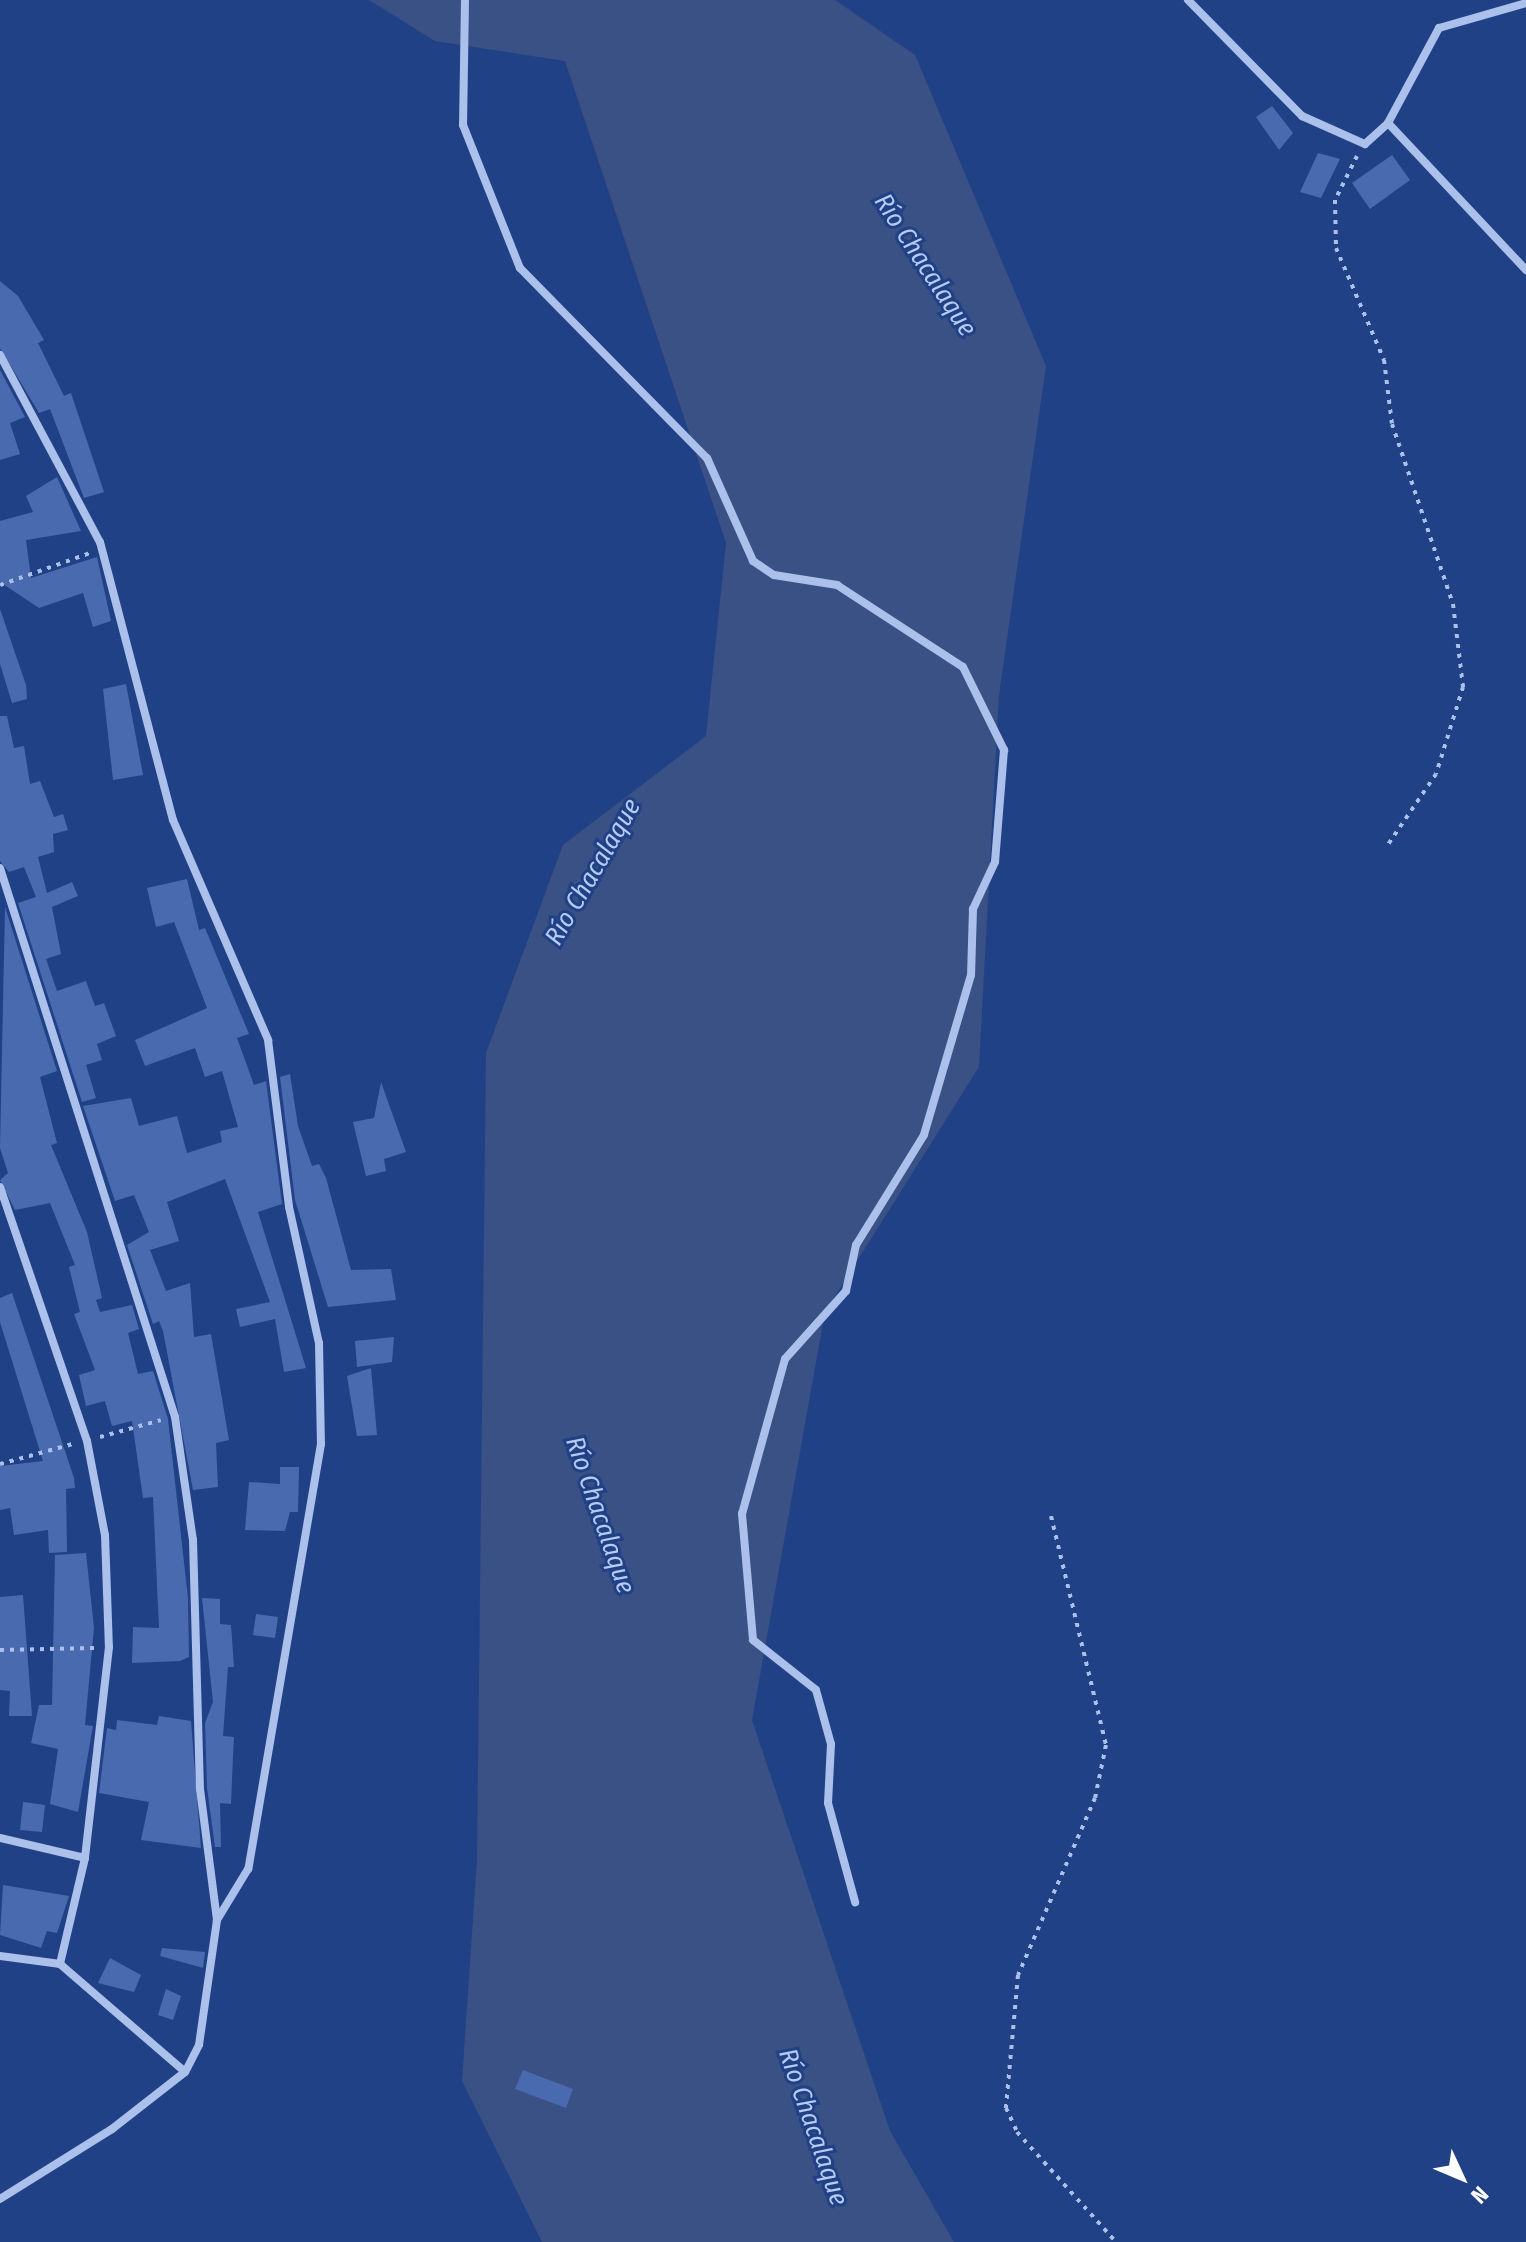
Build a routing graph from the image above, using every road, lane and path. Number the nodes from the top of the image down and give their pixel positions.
1 (465, 0) edge
2 (1188, 0) edge
3 (1526, 3) edge
4 (1388, 123) junction
5 (1365, 144) junction
6 (1526, 270) edge
7 (0, 355) edge
8 (100, 542) junction
9 (0, 585) edge
10 (1387, 846) dead end
11 (0, 868) edge
12 (0, 1187) edge
13 (1051, 1516) dead end
14 (109, 1647) junction
15 (0, 1650) edge
16 (0, 1838) edge
17 (85, 1858) junction
18 (855, 1902) dead end
19 (217, 1920) junction
20 (0, 1956) edge
21 (60, 1964) junction
22 (185, 2072) junction
23 (0, 2199) edge
24 (1116, 2242) edge

1 - 18 street
2 - 5 street
3 - 4 street
4 - 5 street
4 - 6 street
5 - 10 path
7 - 8 street
8 - 9 path
8 - 19 street
11 - 19 street
12 - 14 street
13 - 24 path
14 - 15 path
14 - 17 street
16 - 17 street
17 - 21 street
19 - 22 street
20 - 21 street
21 - 22 street
22 - 23 street

